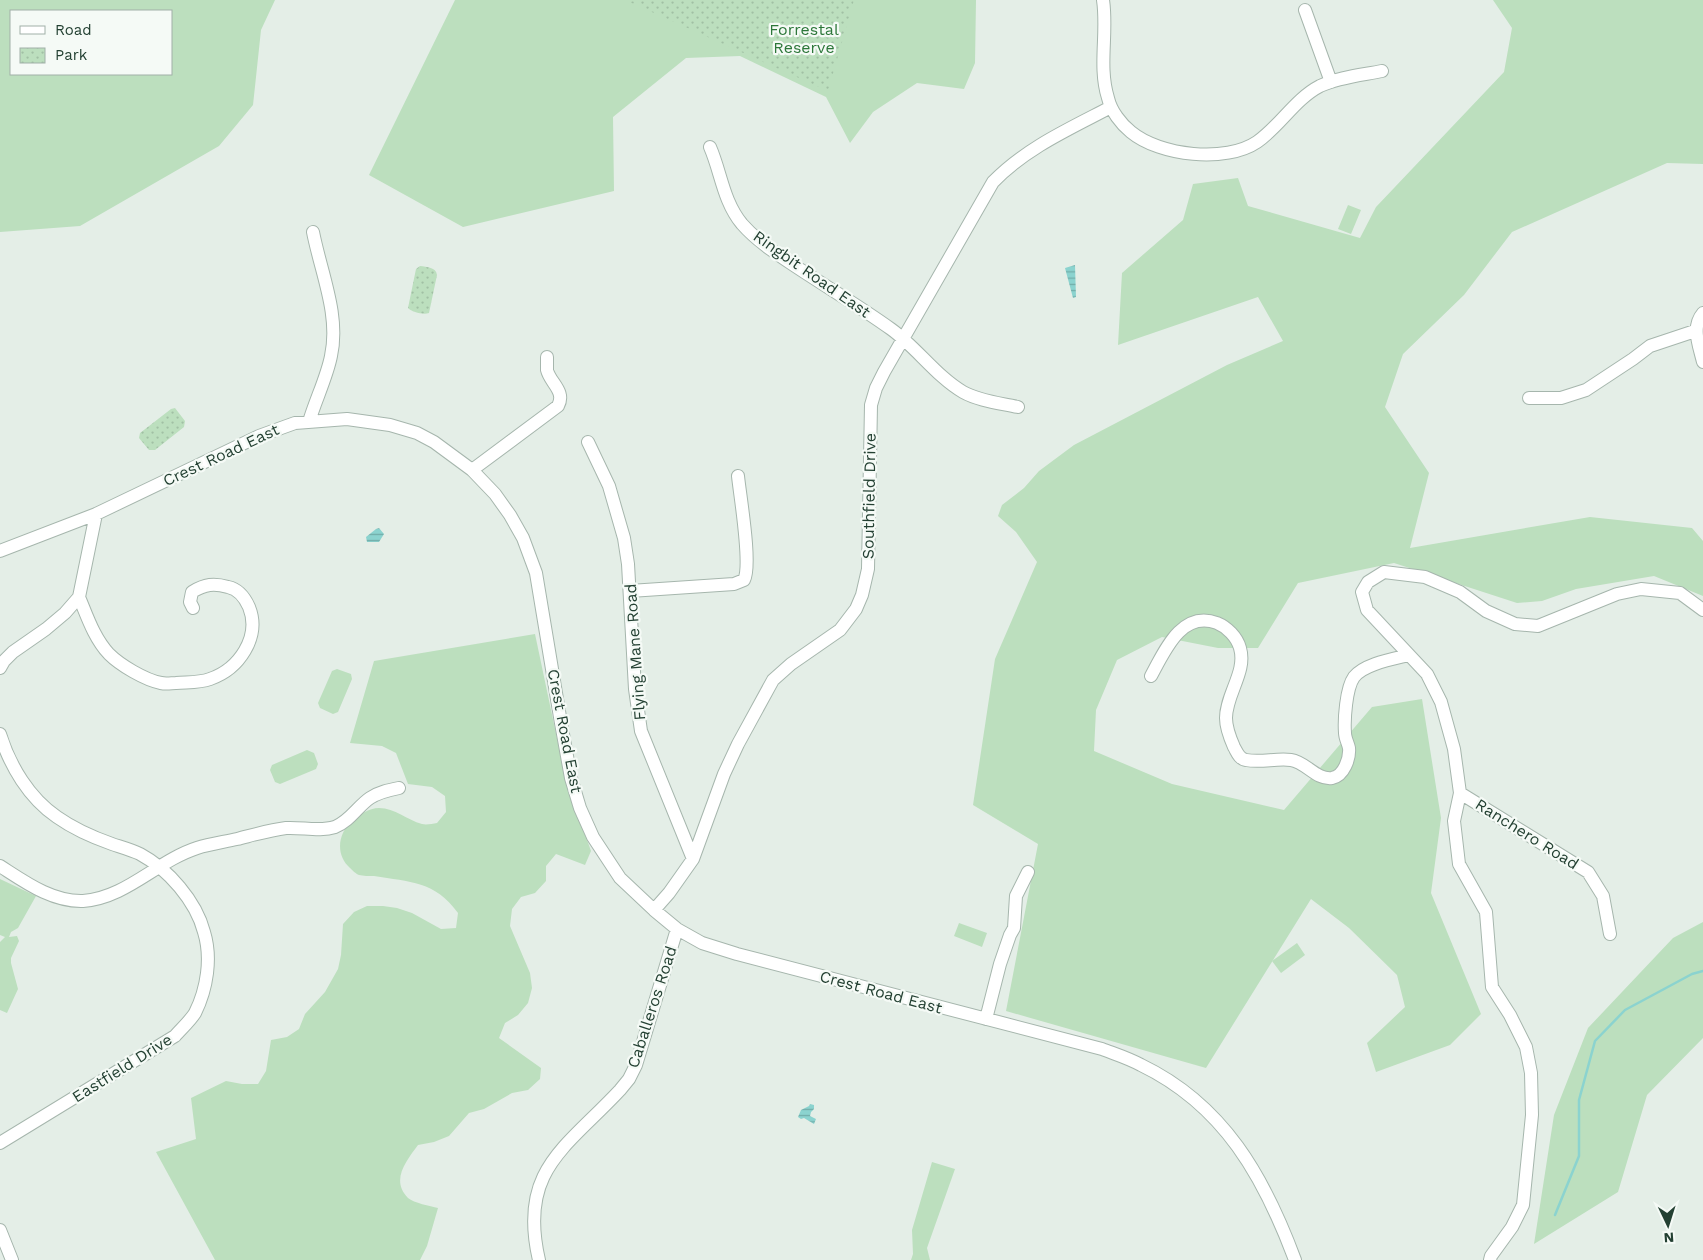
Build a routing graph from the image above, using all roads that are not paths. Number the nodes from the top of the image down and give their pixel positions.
1 (1103, 0) edge
2 (1305, 10) dead end
3 (1382, 71) dead end
4 (1331, 82) junction
5 (1111, 107) junction
6 (710, 146) dead end
7 (313, 232) dead end
8 (1703, 313) edge
9 (1695, 331) junction
10 (902, 338) junction
11 (548, 358) dead end
12 (1703, 362) edge
13 (1529, 398) dead end
14 (1018, 407) dead end
15 (309, 422) junction
16 (588, 442) dead end
17 (472, 470) junction
18 (738, 476) dead end
19 (96, 514) junction
20 (0, 551) edge
21 (630, 591) junction
22 (79, 597) junction
23 (193, 608) dead end
24 (1703, 610) edge
25 (1409, 655) junction
26 (0, 668) edge
27 (1151, 676) dead end
28 (0, 734) edge
29 (399, 788) dead end
30 (1460, 793) junction
31 (693, 859) junction
32 (0, 866) edge
33 (161, 867) junction
34 (1028, 872) dead end
35 (654, 910) junction
36 (676, 929) junction
37 (1610, 934) dead end
38 (986, 1019) junction
39 (0, 1142) edge
40 (0, 1230) edge
41 (12, 1260) edge
42 (539, 1260) edge
43 (1295, 1260) edge
44 (1490, 1260) edge

1 - 5 street
2 - 4 street
3 - 4 street
4 - 5 street
5 - 10 street, Southfield Drive
6 - 10 street, Ringbit Road East
7 - 15 street
8 - 9 street
9 - 12 street
9 - 13 street
10 - 14 street, Ringbit Road East
10 - 31 street, Southfield Drive
11 - 17 street
15 - 17 street, Crest Road East
15 - 19 street, Crest Road East
16 - 21 street, Flying Mane Road
17 - 35 street, Crest Road East
18 - 21 street
19 - 20 street, Crest Road East
19 - 22 street
21 - 31 street, Flying Mane Road
22 - 23 street
22 - 26 street
24 - 25 street
25 - 27 street
25 - 30 street
28 - 33 street, Eastfield Drive
29 - 33 street
30 - 37 street, Ranchero Road
30 - 44 street
31 - 35 street, Southfield Drive
32 - 33 street
33 - 39 street, Eastfield Drive
34 - 38 street
35 - 36 street, Crest Road East
36 - 38 street, Crest Road East
36 - 42 street, Caballeros Road
38 - 43 street, Crest Road East
40 - 41 street

